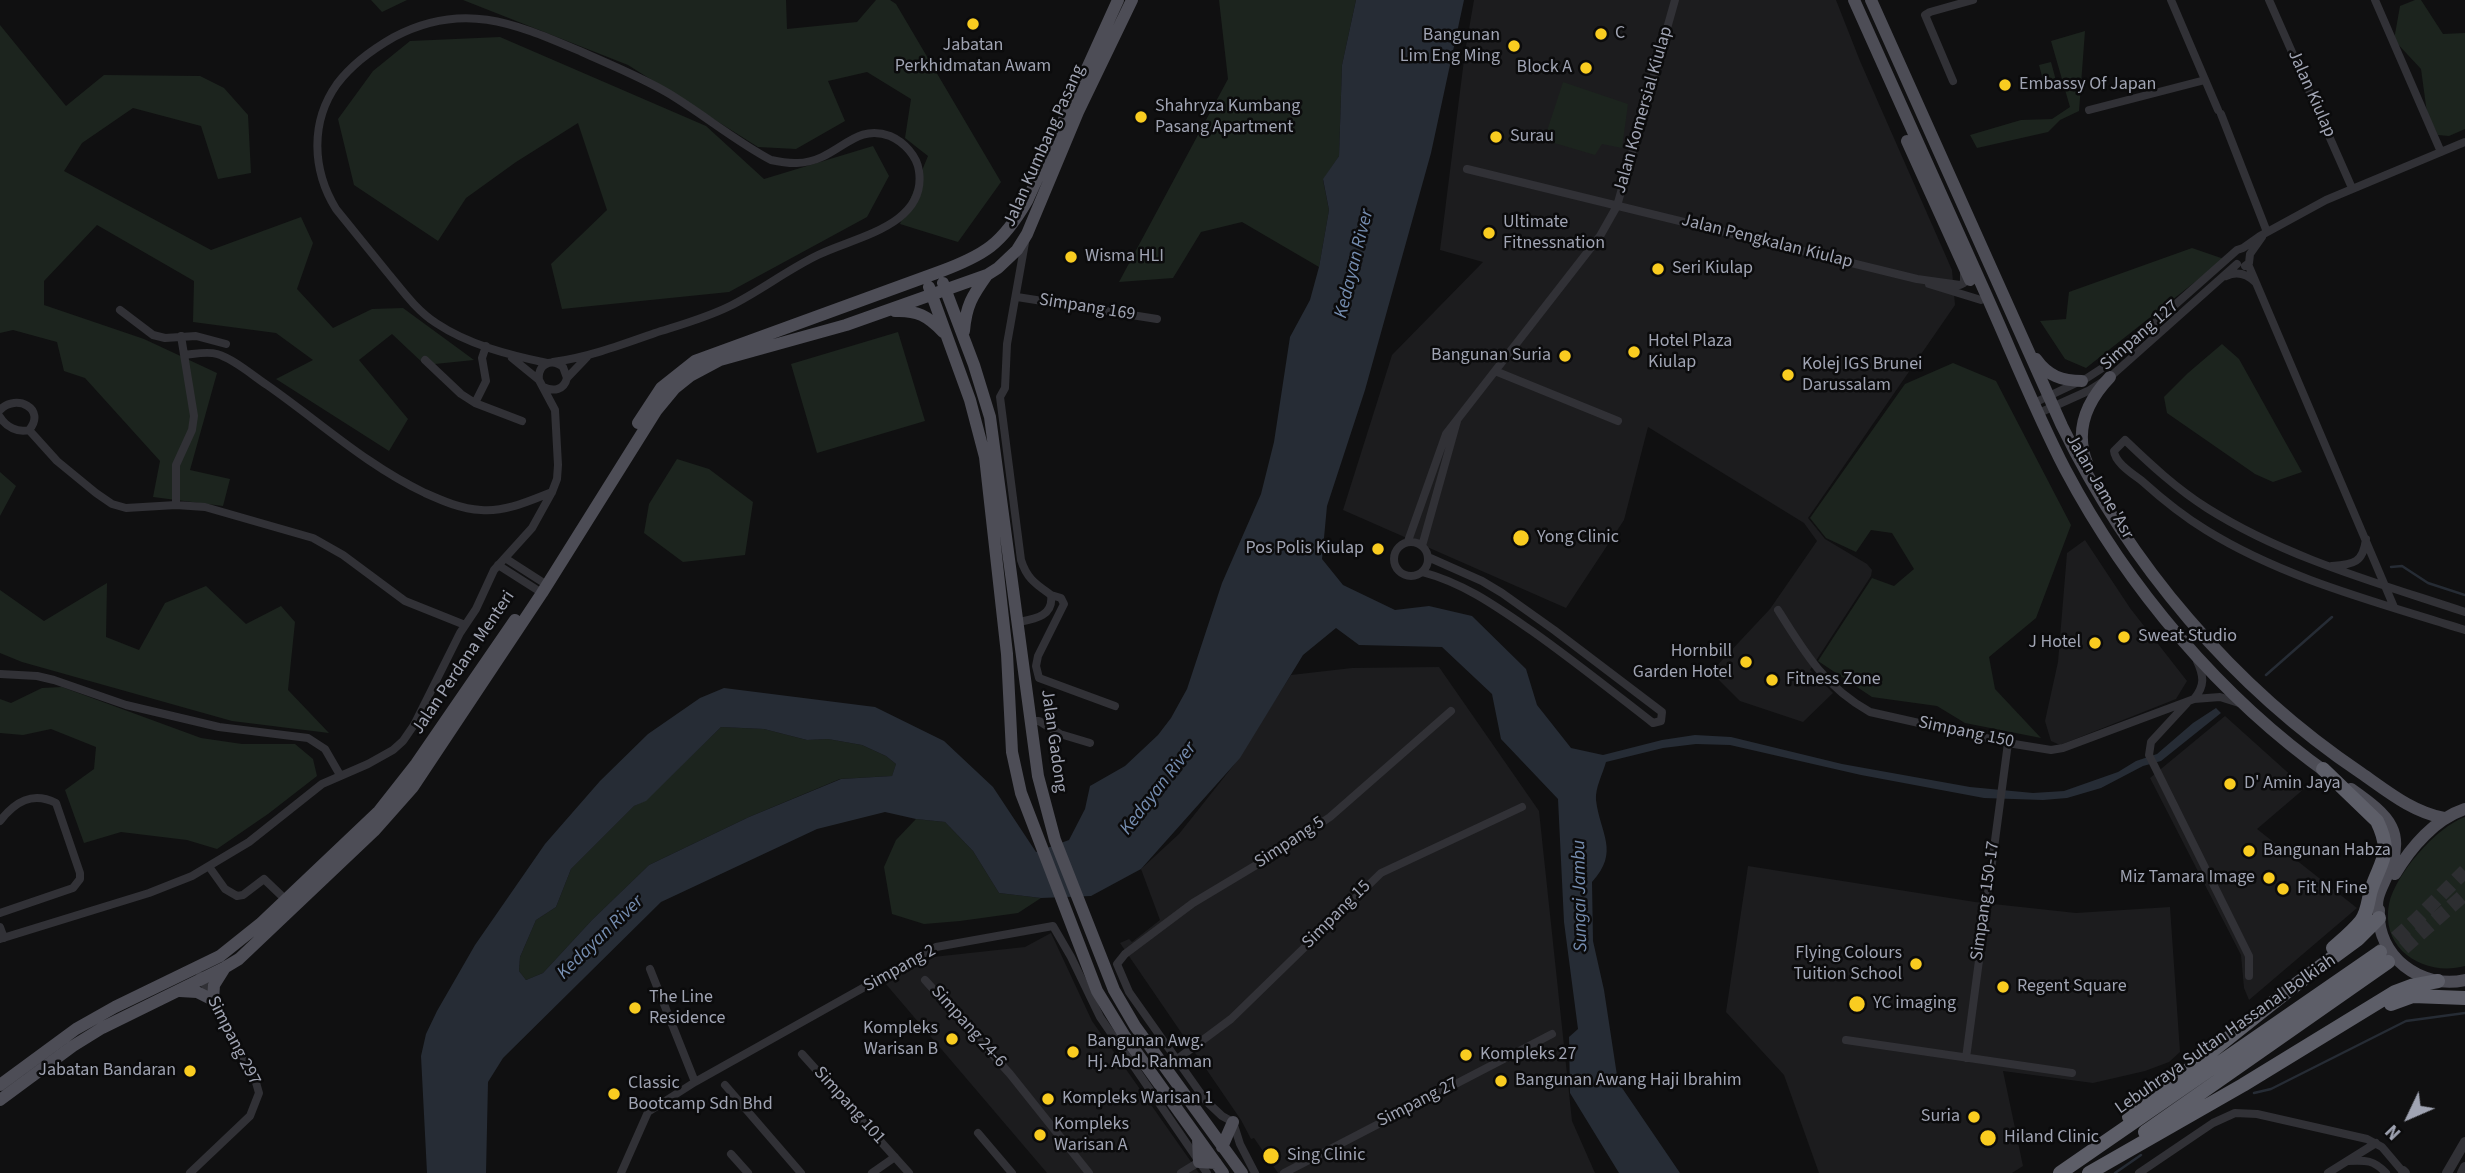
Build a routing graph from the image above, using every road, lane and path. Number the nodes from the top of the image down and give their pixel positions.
1 (1118, 0) edge
2 (1132, 0) edge
3 (1675, 0) edge
4 (1871, 0) edge
5 (1973, 0) edge
6 (2171, 0) edge
7 (2269, 0) edge
8 (2375, 0) edge
9 (1857, 6) edge
10 (2205, 79) junction
11 (1953, 81) dead end
12 (2088, 110) dead end
13 (2465, 142) edge
14 (2441, 152) junction
15 (1467, 169) dead end
16 (2352, 188) junction
17 (1617, 205) junction
18 (2266, 232) junction
19 (1027, 234) junction
20 (2243, 251) junction
21 (1962, 264) junction
22 (2237, 264) junction
23 (2248, 264) junction
24 (1992, 271) junction
25 (939, 272) junction
26 (987, 275) junction
27 (926, 277) junction
28 (2220, 278) junction
29 (1917, 279) junction
30 (2257, 284) junction
31 (946, 290) junction
32 (932, 295) junction
33 (1017, 297) junction
34 (1981, 300) junction
35 (120, 310) dead end
36 (887, 311) junction
37 (1157, 319) dead end
38 (181, 336) junction
39 (964, 337) junction
40 (948, 338) junction
41 (2024, 342) junction
42 (2008, 343) junction
43 (226, 344) dead end
44 (486, 346) junction
45 (185, 355) junction
46 (508, 355) junction
47 (587, 357) junction
48 (425, 360) dead end
49 (550, 362) junction
50 (1495, 371) junction
51 (2110, 377) junction
52 (2082, 381) junction
53 (565, 382) junction
54 (541, 384) junction
55 (475, 402) junction
56 (2051, 402) junction
57 (2037, 408) junction
58 (0, 410) edge
59 (555, 410) junction
60 (0, 417) edge
61 (1458, 419) junction
62 (522, 421) dead end
63 (1618, 421) dead end
64 (29, 430) junction
65 (552, 492) junction
66 (176, 505) junction
67 (2114, 516) junction
68 (2366, 538) junction
69 (1408, 541) junction
70 (1422, 546) junction
71 (1428, 557) junction
72 (502, 561) junction
73 (2329, 566) junction
74 (1422, 572) junction
75 (2386, 586) junction
76 (542, 587) junction
77 (1051, 595) junction
78 (2394, 607) junction
79 (1778, 610) dead end
80 (2465, 612) edge
81 (1019, 622) junction
82 (1004, 624) junction
83 (465, 625) junction
84 (2465, 630) edge
85 (2192, 649) junction
86 (0, 674) edge
87 (2191, 700) junction
88 (1115, 706) dead end
89 (2248, 707) junction
90 (1451, 711) dead end
91 (2161, 712) junction
92 (1031, 721) junction
93 (2161, 730) junction
94 (1090, 743) dead end
95 (2008, 743) junction
96 (2323, 769) junction
97 (340, 775) junction
98 (1522, 807) dead end
99 (2465, 809) edge
100 (2444, 818) junction
101 (0, 821) edge
102 (210, 867) junction
103 (286, 900) junction
104 (0, 913) edge
105 (2379, 915) junction
106 (0, 927) edge
107 (2, 938) edge
108 (2384, 957) tunnel mouth
109 (224, 968) junction
110 (650, 970) dead end
111 (199, 974) junction
112 (2249, 976) dead end
113 (925, 980) dead end
114 (2438, 981) junction
115 (2464, 981) edge
116 (2294, 986) junction
117 (178, 991) junction
118 (2465, 998) edge
119 (213, 1000) junction
120 (2345, 1022) junction
121 (1552, 1034) dead end
122 (1846, 1041) dead end
123 (802, 1054) dead end
124 (1966, 1058) junction
125 (1176, 1060) junction
126 (2072, 1073) dead end
127 (695, 1082) junction
128 (725, 1085) dead end
129 (6, 1089) edge
130 (0, 1102) edge
131 (1233, 1122) junction
132 (1210, 1130) junction
133 (978, 1133) dead end
134 (2376, 1143) junction
135 (1223, 1147) junction
136 (2464, 1147) edge
137 (730, 1154) dead end
138 (895, 1157) junction
139 (2345, 1161) junction
140 (2465, 1167) edge
141 (1211, 1168) edge
142 (2085, 1168) edge
143 (2404, 1172) edge
144 (190, 1173) edge
145 (621, 1173) edge
146 (748, 1173) edge
147 (801, 1173) edge
148 (872, 1173) edge
149 (909, 1173) edge
150 (1012, 1173) edge
151 (1089, 1173) edge
152 (1181, 1173) edge
153 (1242, 1173) edge
154 (1255, 1173) edge
155 (1283, 1173) edge
156 (2060, 1173) edge
157 (2139, 1173) edge
158 (2328, 1173) edge
159 (2386, 1173) edge
160 (2447, 1173) edge
161 (2462, 1173) edge

1 - 25 main road, Jalan Kumbang Pasang
2 - 19 main road, Jalan Kumbang Pasang
3 - 17 street, Jalan Komersial Kiulap
4 - 24 main road, Jalan Jame 'Asr
5 - 11 street
6 - 10 street
7 - 16 street, Jalan Kiulap
8 - 14 street
9 - 21 main road
9 - 42 main road, Jalan Jame 'Asr
10 - 12 street
10 - 18 street
13 - 14 street
14 - 16 street
15 - 17 street, Jalan Pengkalan Kiulap
16 - 18 street
17 - 29 street, Jalan Pengkalan Kiulap
17 - 50 street, Jalan Komersial Kiulap
18 - 20 street
19 - 26 main road, Jalan Kumbang Pasang
19 - 33 street
20 - 22 street
20 - 23 street
20 - 52 street, Simpang 127
21 - 29 street
21 - 34 main road
22 - 23 street
22 - 28 street, Simpang 127
23 - 30 street
24 - 41 main road, Jalan Jame 'Asr
24 - 42 main road
25 - 27 main road, Jalan Perdana Menteri
25 - 31 main road, Jalan Gadong
26 - 31 main road, Jalan Kumbang Pasang
26 - 39 main road
27 - 32 main road, Jalan Gadong
27 - 76 main road, Jalan Perdana Menteri
28 - 30 street
28 - 51 street, Simpang 127
29 - 34 street
30 - 68 street
31 - 32 main road, Jalan Kumbang Pasang
31 - 39 main road, Jalan Gadong
32 - 36 main road, Jalan Kumbang Pasang
32 - 40 main road, Jalan Gadong
33 - 37 street, Simpang 169
33 - 77 street
34 - 42 main road
35 - 38 street
36 - 40 main road
36 - 76 main road, Jalan Perdana Menteri
38 - 43 street
38 - 45 street
39 - 81 main road, Jalan Gadong
40 - 82 main road, Jalan Gadong
41 - 52 main road
41 - 56 main road, Jalan Jame 'Asr
42 - 57 main road, Jalan Jame 'Asr
44 - 46 street
44 - 47 street
44 - 55 street
45 - 65 street
45 - 66 street
46 - 49 street
46 - 54 street
47 - 49 street
47 - 53 street
48 - 55 street
49 - 53 street
49 - 54 street
50 - 61 street, Jalan Komersial Kiulap
50 - 63 street
51 - 56 street, Simpang 127
51 - 67 main road
52 - 56 street, Simpang 127
53 - 54 street
53 - 59 street
54 - 59 street
55 - 62 street
56 - 57 street, Simpang 127
56 - 67 main road, Jalan Jame 'Asr
57 - 85 main road, Jalan Jame 'Asr
58 - 64 street
59 - 65 street
60 - 64 street
61 - 69 street, Jalan Komersial Kiulap
61 - 70 street, Jalan Komersial Kiulap
64 - 66 street
65 - 72 street
66 - 83 street
67 - 100 main road, Jalan Jame 'Asr
68 - 73 street
68 - 75 street
69 - 70 street
69 - 74 street
70 - 71 street
71 - 74 street
71 - 74 street
72 - 76 street
72 - 83 street
73 - 75 street
73 - 78 street
75 - 78 street
75 - 80 street
76 - 103 main road, Jalan Perdana Menteri
76 - 109 main road, Jalan Perdana Menteri
77 - 81 street
77 - 88 street, Jalan Gadong
78 - 84 street
79 - 95 street, Simpang 150
81 - 82 main road
81 - 92 main road, Jalan Gadong
82 - 141 main road, Jalan Gadong
83 - 97 street
85 - 87 street
85 - 89 main road, Jalan Jame 'Asr
86 - 97 street
87 - 89 street, Simpang 150
87 - 91 street, Simpang 150
87 - 93 street
89 - 96 main road, Jalan Jame 'Asr
90 - 125 street, Simpang 5
91 - 93 street
91 - 95 street, Simpang 150
92 - 94 street
92 - 132 main road, Jalan Gadong
93 - 112 street
95 - 124 street, Simpang 150-17
96 - 105 main road, Jalan Jame 'Asr
96 - 116 highway
97 - 102 street
98 - 125 street, Simpang 15
99 - 100 main road
100 - 105 main road
101 - 104 street
102 - 103 street
102 - 107 street
103 - 111 main road, Jalan Perdana Menteri
105 - 114 main road
105 - 116 highway
106 - 107 street
108 - 142 highway, Lebuhraya Sultan Hassanal Bolkiah
109 - 111 main road, Jalan Perdana Menteri
109 - 119 main road
110 - 127 street
111 - 117 main road, Jalan Perdana Menteri
111 - 119 street, Simpang 297
111 - 129 main road, Jalan Perdana Menteri
113 - 151 street, Simpang 24-6
114 - 115 main road
114 - 120 highway
116 - 142 highway
117 - 119 main road
117 - 129 main road, Jalan Perdana Menteri
118 - 120 highway
119 - 144 street, Simpang 297
120 - 142 highway
121 - 155 street, Simpang 27
122 - 124 street
123 - 138 street, Simpang 101
124 - 126 street
125 - 131 street
127 - 141 street, Simpang 2
127 - 145 street, Simpang 2
128 - 147 street
129 - 130 main road
131 - 132 main road
131 - 135 main road
131 - 154 street
132 - 135 main road, Jalan Gadong
133 - 150 street
134 - 139 street
134 - 143 street
134 - 157 street
135 - 153 main road, Jalan Gadong
136 - 160 street
137 - 146 street
138 - 148 street
138 - 149 street, Simpang 101
139 - 158 street
139 - 159 street
140 - 161 street
141 - 152 street
142 - 156 highway, Lebuhraya Sultan Hassanal Bolkiah

